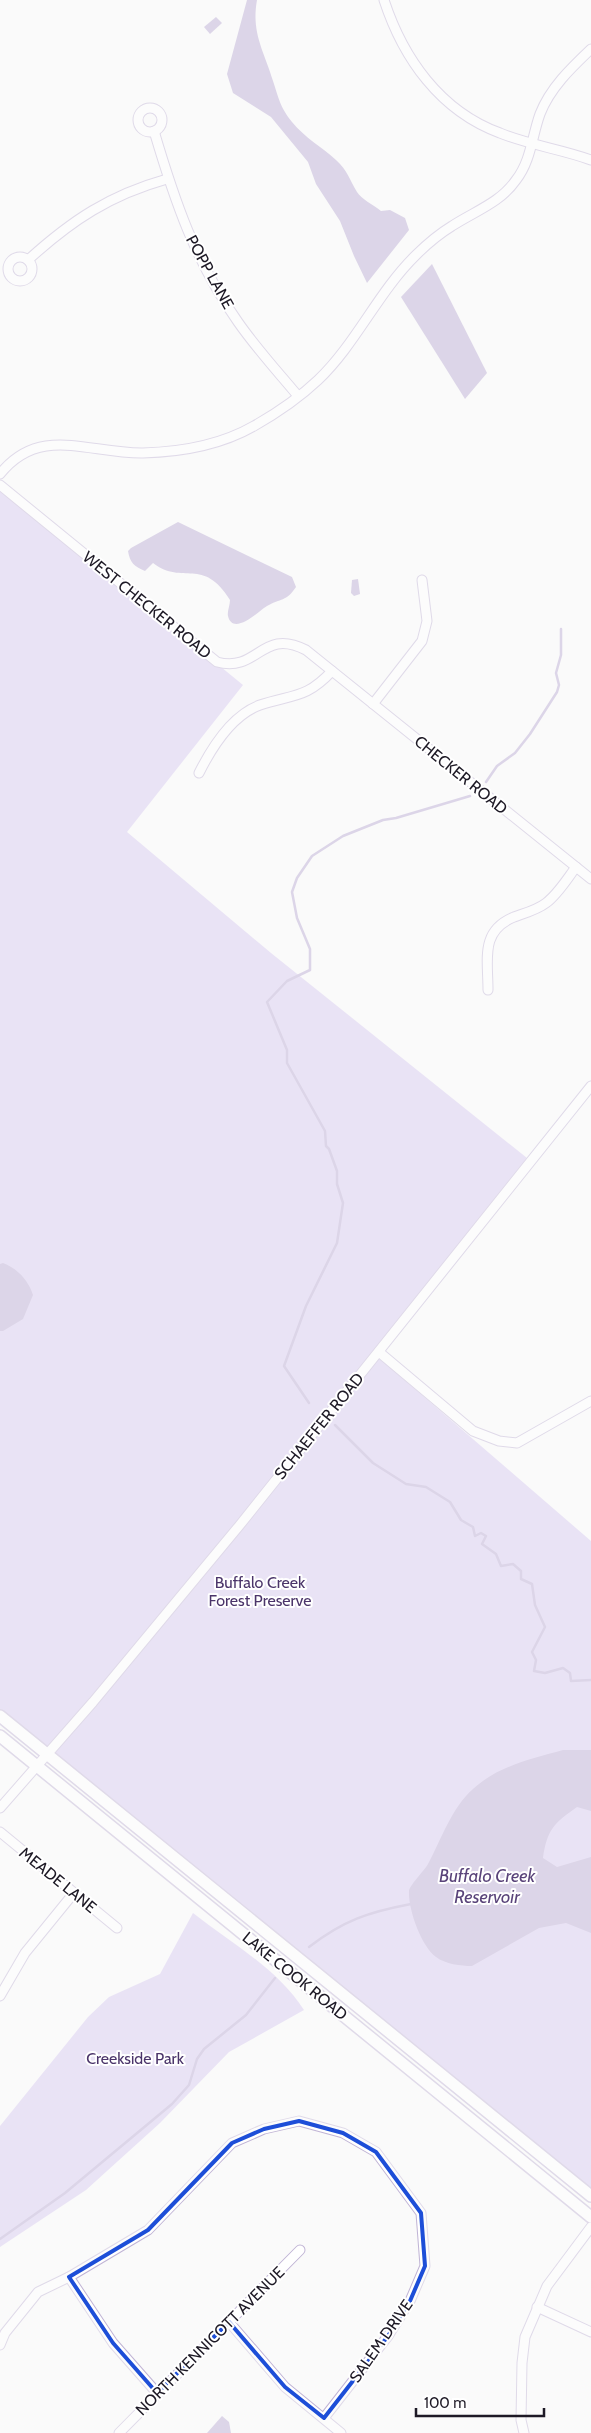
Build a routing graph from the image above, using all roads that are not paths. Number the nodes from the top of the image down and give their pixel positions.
1 (384, 0) edge
2 (591, 49) edge
3 (154, 132) dead end
4 (531, 143) junction
5 (591, 160) edge
6 (167, 179) junction
7 (28, 260) dead end
8 (298, 396) junction
9 (0, 474) edge
10 (0, 485) edge
11 (422, 580) dead end
12 (332, 670) junction
13 (373, 704) junction
14 (199, 773) dead end
15 (576, 868) junction
16 (591, 879) edge
17 (488, 990) dead end
18 (591, 1086) edge
19 (379, 1352) junction
20 (591, 1401) edge
21 (0, 1716) edge
22 (0, 1736) edge
23 (40, 1760) junction
24 (0, 1808) edge
25 (0, 1832) edge
26 (74, 1894) junction
27 (117, 1928) dead end
28 (0, 1996) edge
29 (591, 2196) edge
30 (591, 2216) edge
31 (591, 2227) edge
32 (300, 2250) dead end
33 (69, 2277) junction
34 (537, 2307) junction
35 (229, 2322) junction
36 (591, 2332) edge
37 (0, 2345) edge
38 (157, 2393) junction
39 (324, 2418) junction
40 (119, 2433) edge
41 (341, 2433) edge
42 (524, 2433) edge

1 - 4 street
2 - 4 street
3 - 6 street, POPP LANE
4 - 5 street
4 - 8 street
6 - 7 street
6 - 8 street, POPP LANE
8 - 9 street
10 - 12 street, WEST CHECKER ROAD
11 - 13 street
12 - 13 street, CHECKER ROAD
12 - 14 street
13 - 15 street, CHECKER ROAD
15 - 16 street, CHECKER ROAD
15 - 17 street
18 - 19 street, SCHAEFFER ROAD
19 - 20 street
19 - 23 street, SCHAEFFER ROAD
21 - 23 main road, LAKE COOK ROAD
22 - 23 main road, LAKE COOK ROAD
23 - 24 street, SCHAEFFER ROAD
23 - 29 main road, LAKE COOK ROAD
23 - 30 main road, LAKE COOK ROAD
25 - 26 street, MEADE LANE
26 - 27 street, MEADE LANE
26 - 28 street
31 - 34 street
32 - 35 street, NORTH KENNICOTT AVENUE
33 - 37 street
33 - 38 street
33 - 39 street, SALEM DRIVE
34 - 36 street
34 - 42 street
35 - 38 street, NORTH KENNICOTT AVENUE
35 - 39 street
38 - 40 street, NORTH KENNICOTT AVENUE
39 - 41 street

